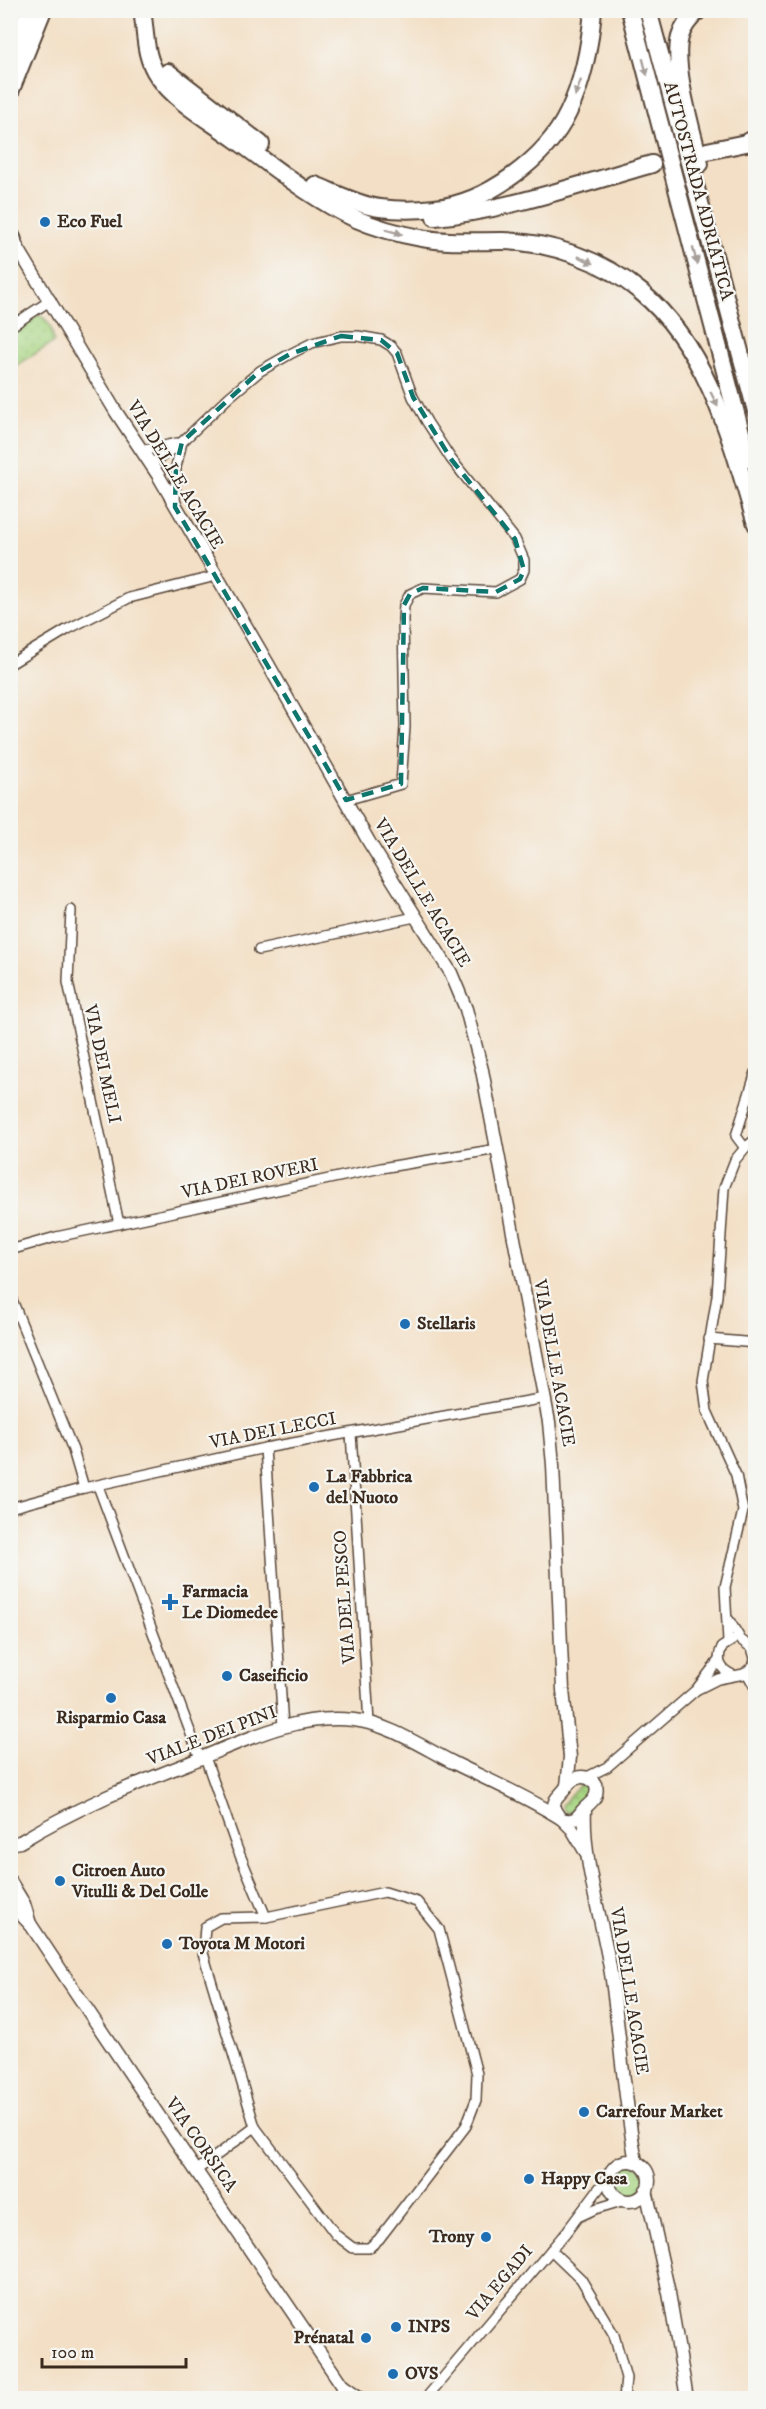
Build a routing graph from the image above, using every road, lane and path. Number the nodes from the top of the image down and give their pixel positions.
1 (30, 10) edge
2 (43, 10) edge
3 (142, 10) edge
4 (155, 10) edge
5 (593, 10) edge
6 (630, 10) edge
7 (648, 10) edge
8 (699, 10) edge
9 (146, 30) junction
10 (154, 50) junction
11 (10, 51) edge
12 (10, 92) edge
13 (756, 138) edge
14 (707, 151) dead end
15 (652, 164) dead end
16 (318, 192) junction
17 (11, 237) edge
18 (51, 300) junction
19 (10, 327) edge
20 (755, 410) edge
21 (182, 442) junction
22 (141, 452) junction
23 (176, 467) junction
24 (154, 470) junction
25 (756, 486) edge
26 (175, 507) junction
27 (756, 524) edge
28 (216, 576) junction
29 (10, 664) edge
30 (346, 800) junction
31 (71, 910) dead end
32 (415, 917) junction
33 (259, 950) dead end
34 (756, 1072) edge
35 (756, 1139) edge
36 (745, 1148) junction
37 (498, 1149) junction
38 (119, 1224) junction
39 (10, 1250) edge
40 (10, 1295) edge
41 (709, 1339) junction
42 (756, 1343) edge
43 (545, 1398) junction
44 (351, 1433) junction
45 (265, 1448) junction
46 (98, 1486) junction
47 (84, 1488) junction
48 (10, 1508) edge
49 (728, 1620) junction
50 (741, 1640) junction
51 (728, 1642) junction
52 (719, 1660) junction
53 (747, 1673) junction
54 (733, 1675) junction
55 (756, 1689) edge
56 (696, 1690) junction
57 (369, 1723) junction
58 (283, 1727) junction
59 (202, 1757) junction
60 (570, 1757) junction
61 (607, 1767) junction
62 (584, 1777) junction
63 (567, 1786) junction
64 (596, 1788) junction
65 (521, 1795) junction
66 (557, 1796) junction
67 (585, 1808) junction
68 (560, 1818) junction
69 (15, 1843) edge
70 (10, 1856) edge
71 (588, 1857) junction
72 (10, 1881) edge
73 (10, 1904) edge
74 (266, 1917) junction
75 (31, 1925) junction
76 (255, 2127) junction
77 (630, 2130) junction
78 (620, 2162) junction
79 (636, 2162) junction
80 (197, 2170) junction
81 (609, 2175) junction
82 (646, 2190) junction
83 (628, 2201) junction
84 (578, 2217) junction
85 (654, 2223) junction
86 (551, 2250) junction
87 (342, 2385) junction
88 (340, 2398) edge
89 (347, 2398) edge
90 (360, 2398) edge
91 (426, 2398) edge
92 (624, 2398) edge
93 (687, 2398) edge

1 - 11 highway
2 - 12 highway
3 - 9 highway
4 - 10 highway
5 -> 16 highway
6 -> 25 highway, AUTOSTRADA ADRIATICA
7 - 20 highway, AUTOSTRADA ADRIATICA
8 - 20 highway
9 - 10 highway
9 - 16 highway
10 - 16 highway
13 - 14 highway
15 - 16 highway
16 -> 27 highway
17 - 18 street, VIA DELLE ACACIE
18 - 19 street
18 - 22 street, VIA DELLE ACACIE
21 - 22 street
21 - 23 street
21 - 24 street
21 - 30 street
22 - 24 street, VIA DELLE ACACIE
23 - 24 street
23 - 26 street
24 - 26 street, VIA DELLE ACACIE
26 - 28 street, VIA DELLE ACACIE
28 - 29 street
28 - 30 street, VIA DELLE ACACIE
30 - 32 street, VIA DELLE ACACIE
31 - 38 street, VIA DEI MELI
32 - 33 street
32 - 37 street, VIA DELLE ACACIE
34 - 36 street
35 - 36 street
36 - 41 street
37 - 38 street, VIA DEI ROVERI
37 - 43 street, VIA DELLE ACACIE
38 - 39 street, VIA DEI ROVERI
40 - 47 street
41 - 42 street
41 - 49 street
43 - 44 street, VIA DEI LECCI
43 - 60 street, VIA DELLE ACACIE
44 - 45 street, VIA DEI LECCI
44 - 57 street, VIA DEL PESCO
45 - 46 street, VIA DEI LECCI
45 - 58 street
46 - 47 street, VIA DEI LECCI
46 - 59 street
47 - 48 street, VIA DEI LECCI
49 - 50 street
49 - 51 street
50 - 51 street
50 - 53 street
51 - 52 street
52 - 54 street
52 - 56 street
53 - 54 street
53 - 55 street
54 - 56 street
56 - 61 street
57 - 58 street, VIALE DEI PINI
57 - 65 street, VIALE DEI PINI
58 - 59 street, VIALE DEI PINI
59 - 69 street, VIALE DEI PINI
59 - 74 street
60 - 62 street, VIA DELLE ACACIE
60 - 63 street, VIA DELLE ACACIE
61 - 62 street
61 - 64 street
62 - 63 street
62 - 64 street
63 - 66 street
64 - 67 street
65 - 66 street, VIALE DEI PINI
65 - 68 street, VIALE DEI PINI
66 - 68 street
67 - 68 street
67 - 71 street, VIA DELLE ACACIE
68 - 71 street, VIA DELLE ACACIE
69 - 70 street, VIALE DEI PINI
71 - 77 street, VIA DELLE ACACIE
72 - 75 street, VIA CORSICA
73 - 75 street, VIA CORSICA
74 - 76 street
74 - 76 street
75 - 80 street, VIA CORSICA
76 - 80 street
77 - 78 street, VIA DELLE ACACIE
77 - 79 street, VIA DELLE ACACIE
78 - 79 street
78 - 81 street, VIA EGADI
79 - 82 street
80 - 87 street, VIA CORSICA
81 - 83 street
81 - 84 street, VIA EGADI
82 - 83 street, VIA EGADI
82 - 85 street
83 - 84 street, VIA EGADI
83 - 85 street
84 - 86 street, VIA EGADI
85 - 93 street
86 - 91 street, VIA EGADI
86 - 92 street
87 - 88 street
87 - 89 street, VIA CORSICA
87 - 90 street, VIA CORSICA

